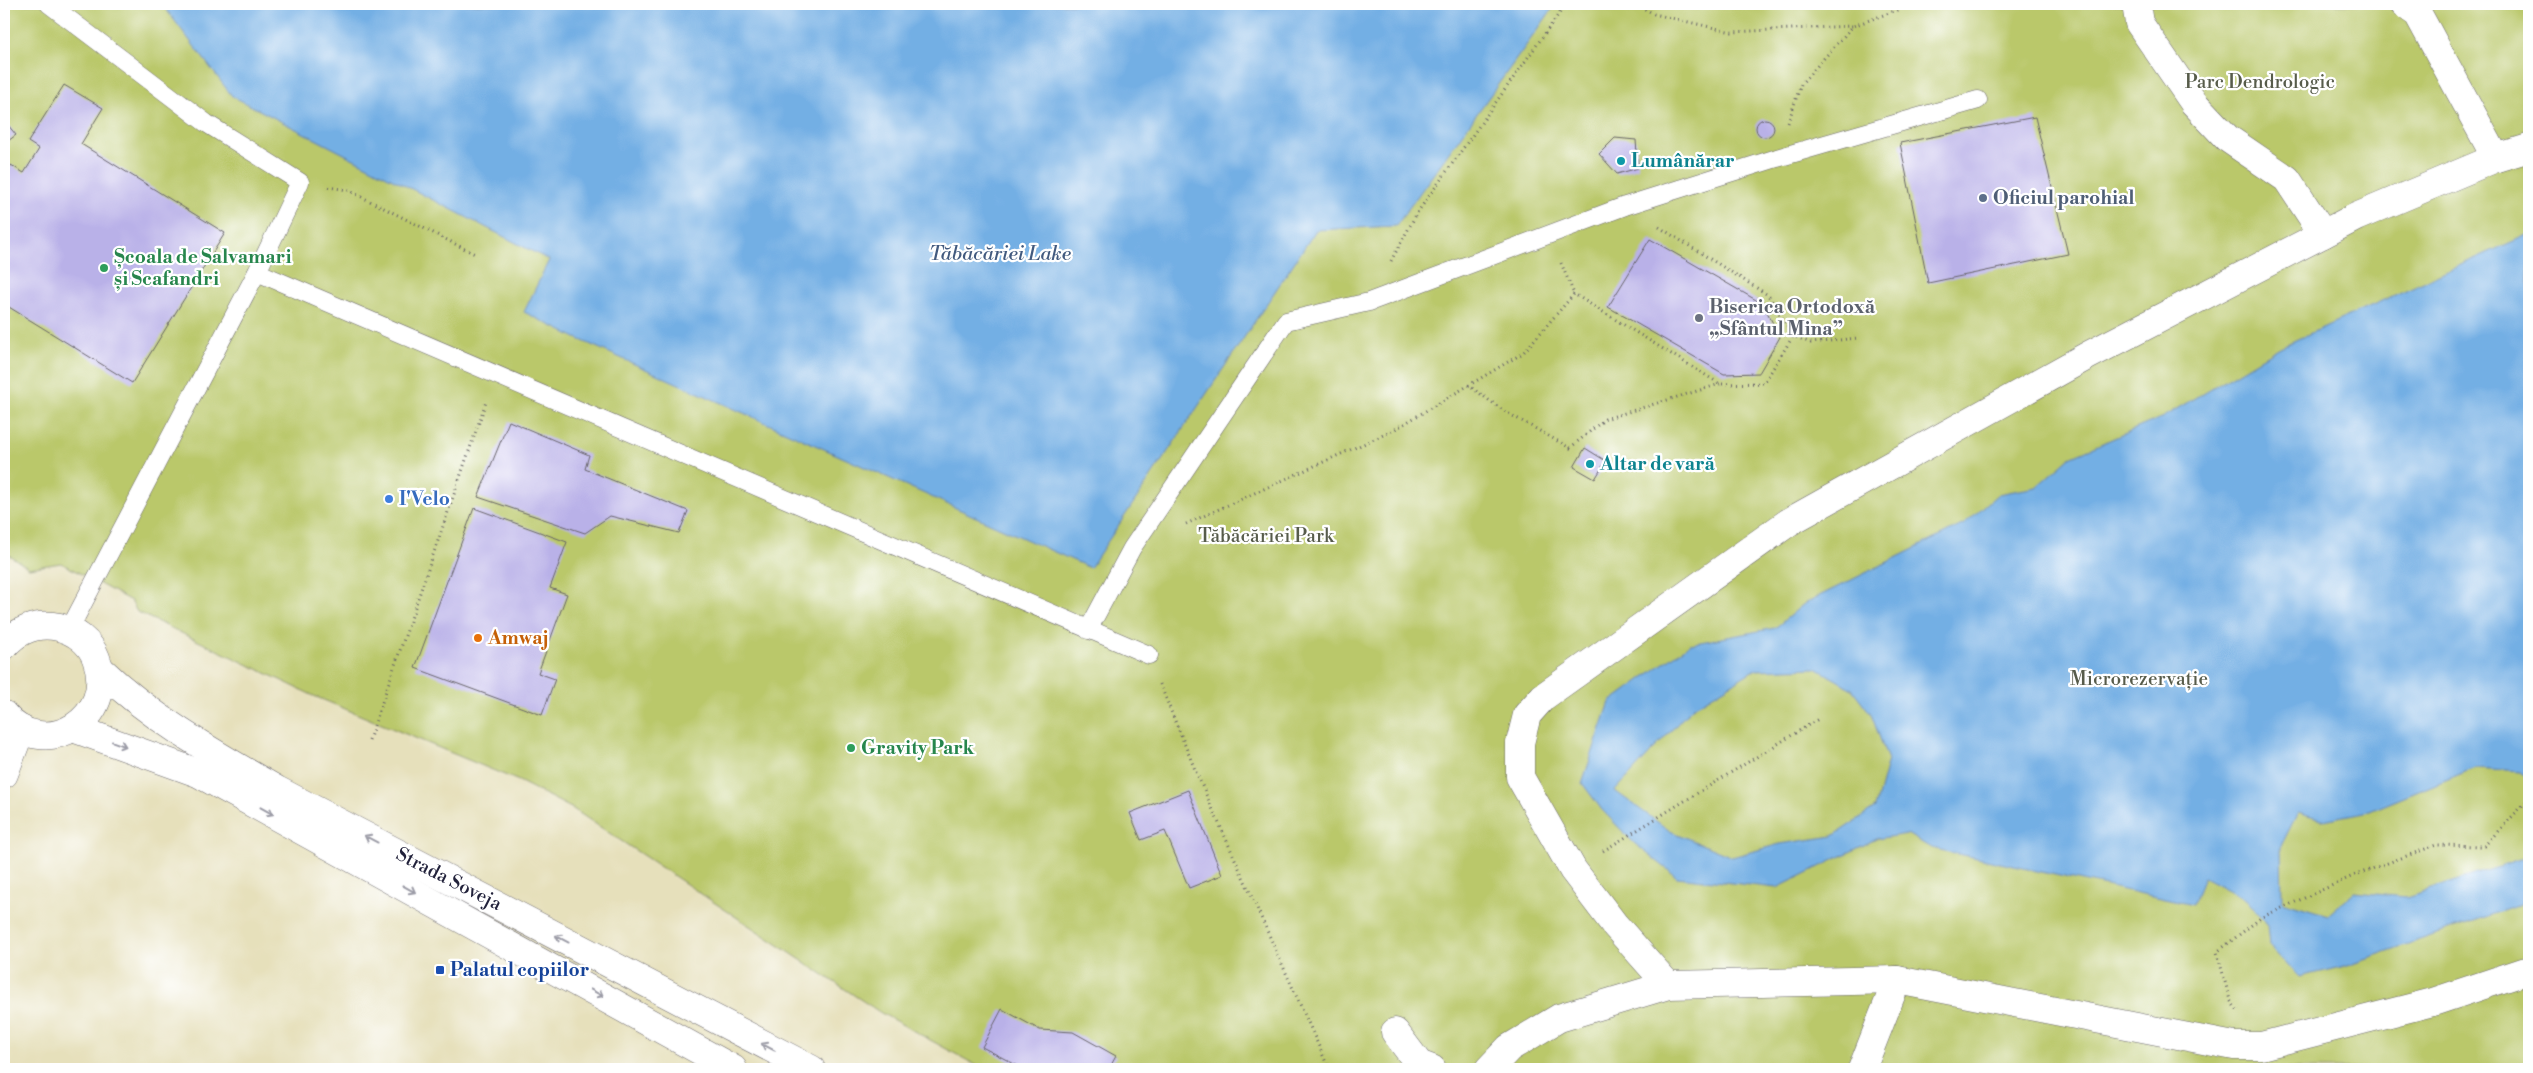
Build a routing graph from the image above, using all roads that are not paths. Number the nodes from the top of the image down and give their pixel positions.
1 (49, 4) edge
2 (2136, 4) edge
3 (2413, 7) edge
4 (1978, 100) dead end
5 (2529, 148) edge
6 (2496, 158) junction
7 (2323, 234) junction
8 (257, 272) junction
9 (4, 619) edge
10 (30, 627) junction
11 (69, 630) junction
12 (1088, 630) junction
13 (4, 646) edge
14 (1149, 655) road end
15 (100, 669) junction
16 (13, 722) edge
17 (73, 728) junction
18 (4, 774) edge
19 (2529, 970) edge
20 (1897, 980) junction
21 (1668, 985) junction
22 (1395, 1032) dead end
23 (733, 1069) edge
24 (811, 1069) edge
25 (1432, 1069) edge
26 (1489, 1069) edge
27 (1862, 1069) edge

1 - 8 lane
2 - 7 street
3 - 6 street
4 - 12 lane
5 - 6 street
6 - 7 street
7 - 21 street
8 - 11 lane
8 - 12 lane
9 - 10 street
10 - 11 street
10 - 13 street
11 - 15 street
12 - 14 lane
15 - 17 street
24 -> 15 street, Strada Soveja
16 - 17 street
16 - 18 street
17 -> 23 street, Strada Soveja
19 - 20 street
20 - 21 street
20 - 27 street
21 - 26 street
22 - 25 street

